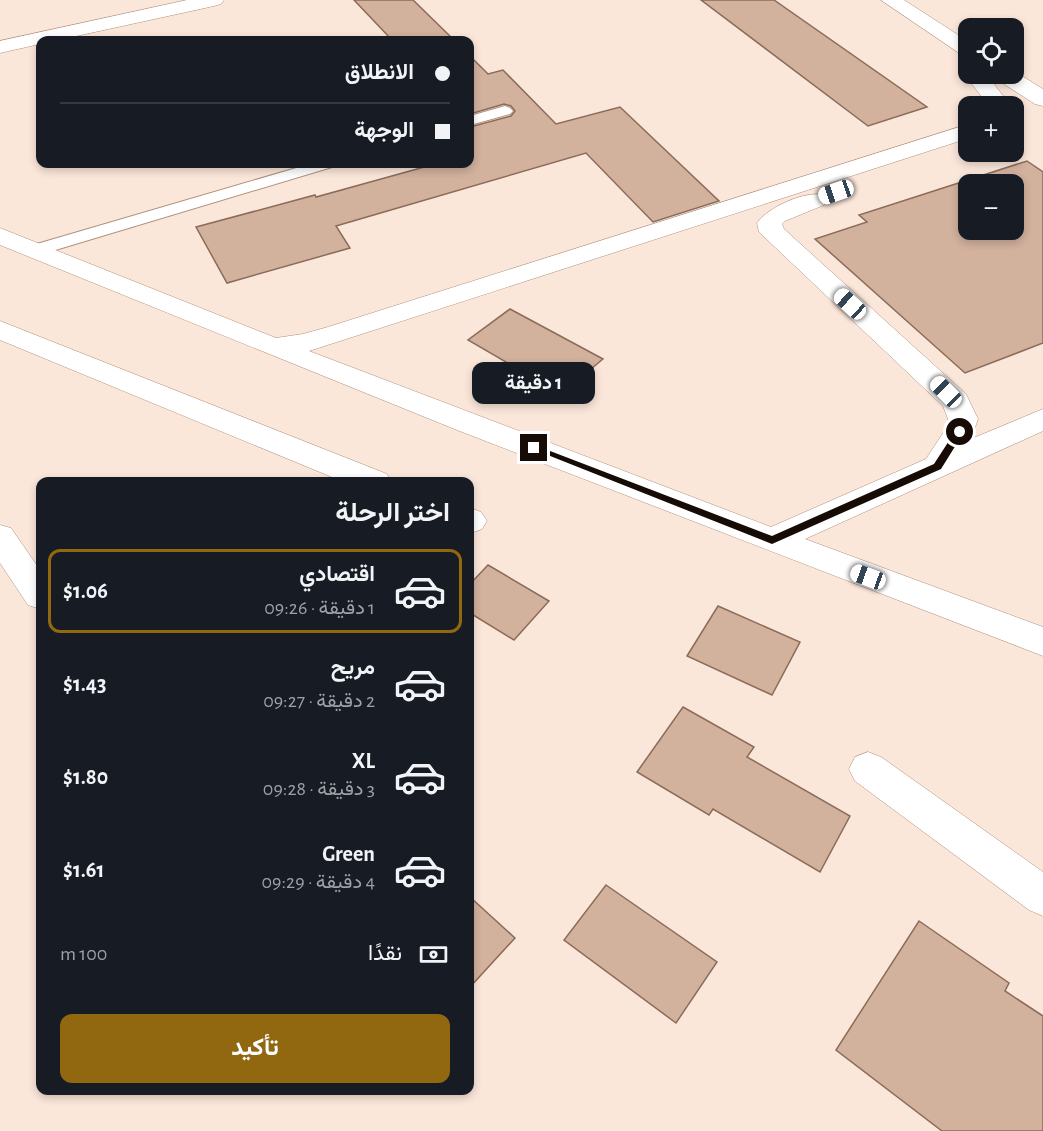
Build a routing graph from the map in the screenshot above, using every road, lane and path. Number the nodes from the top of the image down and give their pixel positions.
1 (214, 0) edge
2 (891, 0) edge
3 (940, 32) junction
4 (50, 36) edge
5 (36, 39) edge
6 (958, 44) edge
7 (0, 47) edge
8 (958, 53) edge
9 (983, 84) edge
10 (1020, 84) edge
11 (992, 96) edge
12 (1043, 99) edge
13 (504, 111) dead end
14 (474, 120) edge
15 (958, 135) edge
16 (958, 151) edge
17 (313, 168) edge
18 (0, 236) edge
19 (36, 250) junction
20 (2, 333) edge
21 (274, 347) junction
22 (1043, 419) edge
23 (937, 466) junction
24 (363, 477) edge
25 (0, 537) edge
26 (772, 540) junction
27 (36, 590) edge
28 (1043, 642) edge
29 (868, 769) dead end
30 (1043, 896) edge

1 - 4 street
2 - 3 street
3 - 6 street
3 - 8 street
5 - 7 street
9 - 11 street
10 - 12 street
13 - 14 lane
15 - 21 street
16 - 23 street
17 - 19 lane
18 - 19 street
19 - 21 street
20 - 24 street
21 - 26 street
22 - 23 street
23 - 26 street
25 - 27 street
26 - 28 street
29 - 30 street

